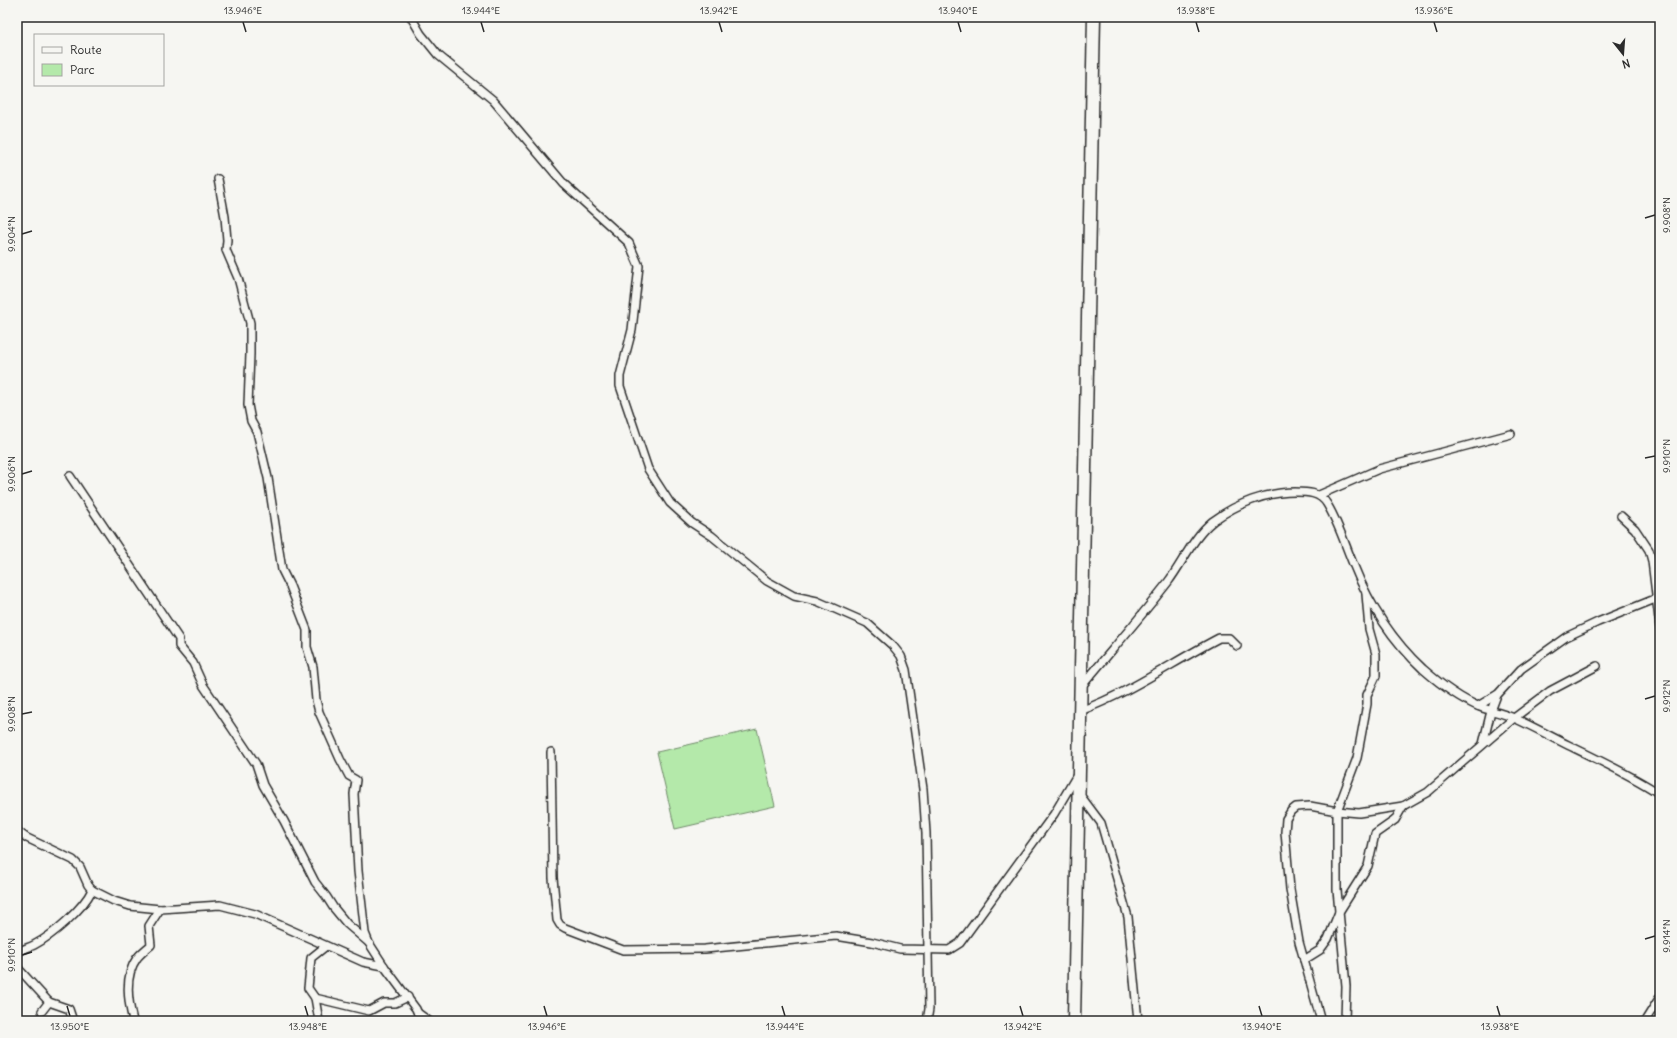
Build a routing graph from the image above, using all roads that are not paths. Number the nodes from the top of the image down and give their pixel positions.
1 (411, 17) edge
2 (1094, 17) edge
3 (218, 179) dead end
4 (1510, 434) dead end
5 (70, 476) dead end
6 (1319, 495) junction
7 (1621, 516) dead end
8 (1366, 592) junction
9 (1658, 598) edge
10 (1660, 628) edge
11 (1237, 646) dead end
12 (1597, 666) dead end
13 (1081, 688) junction
14 (1498, 694) junction
15 (1478, 706) junction
16 (1080, 711) junction
17 (1491, 711) junction
18 (1514, 718) junction
19 (1483, 744) junction
20 (551, 752) dead end
21 (1080, 771) junction
22 (1660, 794) edge
23 (1080, 795) junction
24 (1403, 806) junction
25 (1337, 811) junction
26 (17, 831) edge
27 (92, 890) junction
28 (160, 909) junction
29 (1339, 912) junction
30 (370, 943) junction
31 (326, 946) junction
32 (927, 949) junction
33 (17, 953) edge
34 (1304, 960) junction
35 (384, 966) junction
36 (17, 967) edge
37 (408, 997) junction
38 (315, 998) junction
39 (1660, 998) edge
40 (49, 1002) junction
41 (929, 1009) junction
42 (42, 1011) dead end
43 (417, 1012) junction
44 (73, 1021) edge
45 (134, 1021) edge
46 (319, 1021) edge
47 (421, 1021) edge
48 (429, 1021) edge
49 (927, 1021) edge
50 (932, 1021) edge
51 (1074, 1021) edge
52 (1138, 1021) edge
53 (1321, 1021) edge
54 (1345, 1021) edge
55 (1645, 1021) edge

1 - 32 street
2 - 13 main road
3 - 30 street
4 - 6 street
5 - 30 street
6 - 8 street
6 - 13 street
7 - 9 street
8 - 15 street
8 - 25 street
9 - 10 street
9 - 14 street
11 - 16 street
12 - 18 street
13 - 16 main road
14 - 15 street
14 - 17 street
15 - 17 street
16 - 21 main road
17 - 18 street
17 - 19 street
18 - 19 street
18 - 22 street
19 - 24 street
20 - 32 street
21 - 23 main road
21 - 32 street
23 - 51 main road
23 - 52 street
24 - 25 street
24 - 29 street
25 - 29 street
25 - 34 street
26 - 27 street
27 - 28 street
27 - 33 street
28 - 31 street
28 - 45 street
29 - 34 street
29 - 54 street
30 - 35 street
31 - 35 street
31 - 38 street
32 - 41 street
34 - 53 street
35 - 37 street
36 - 40 street
37 - 38 street
37 - 43 street
38 - 46 street
39 - 55 street
40 - 42 street
40 - 44 street
41 - 49 street
41 - 50 street
43 - 47 street
43 - 48 street

